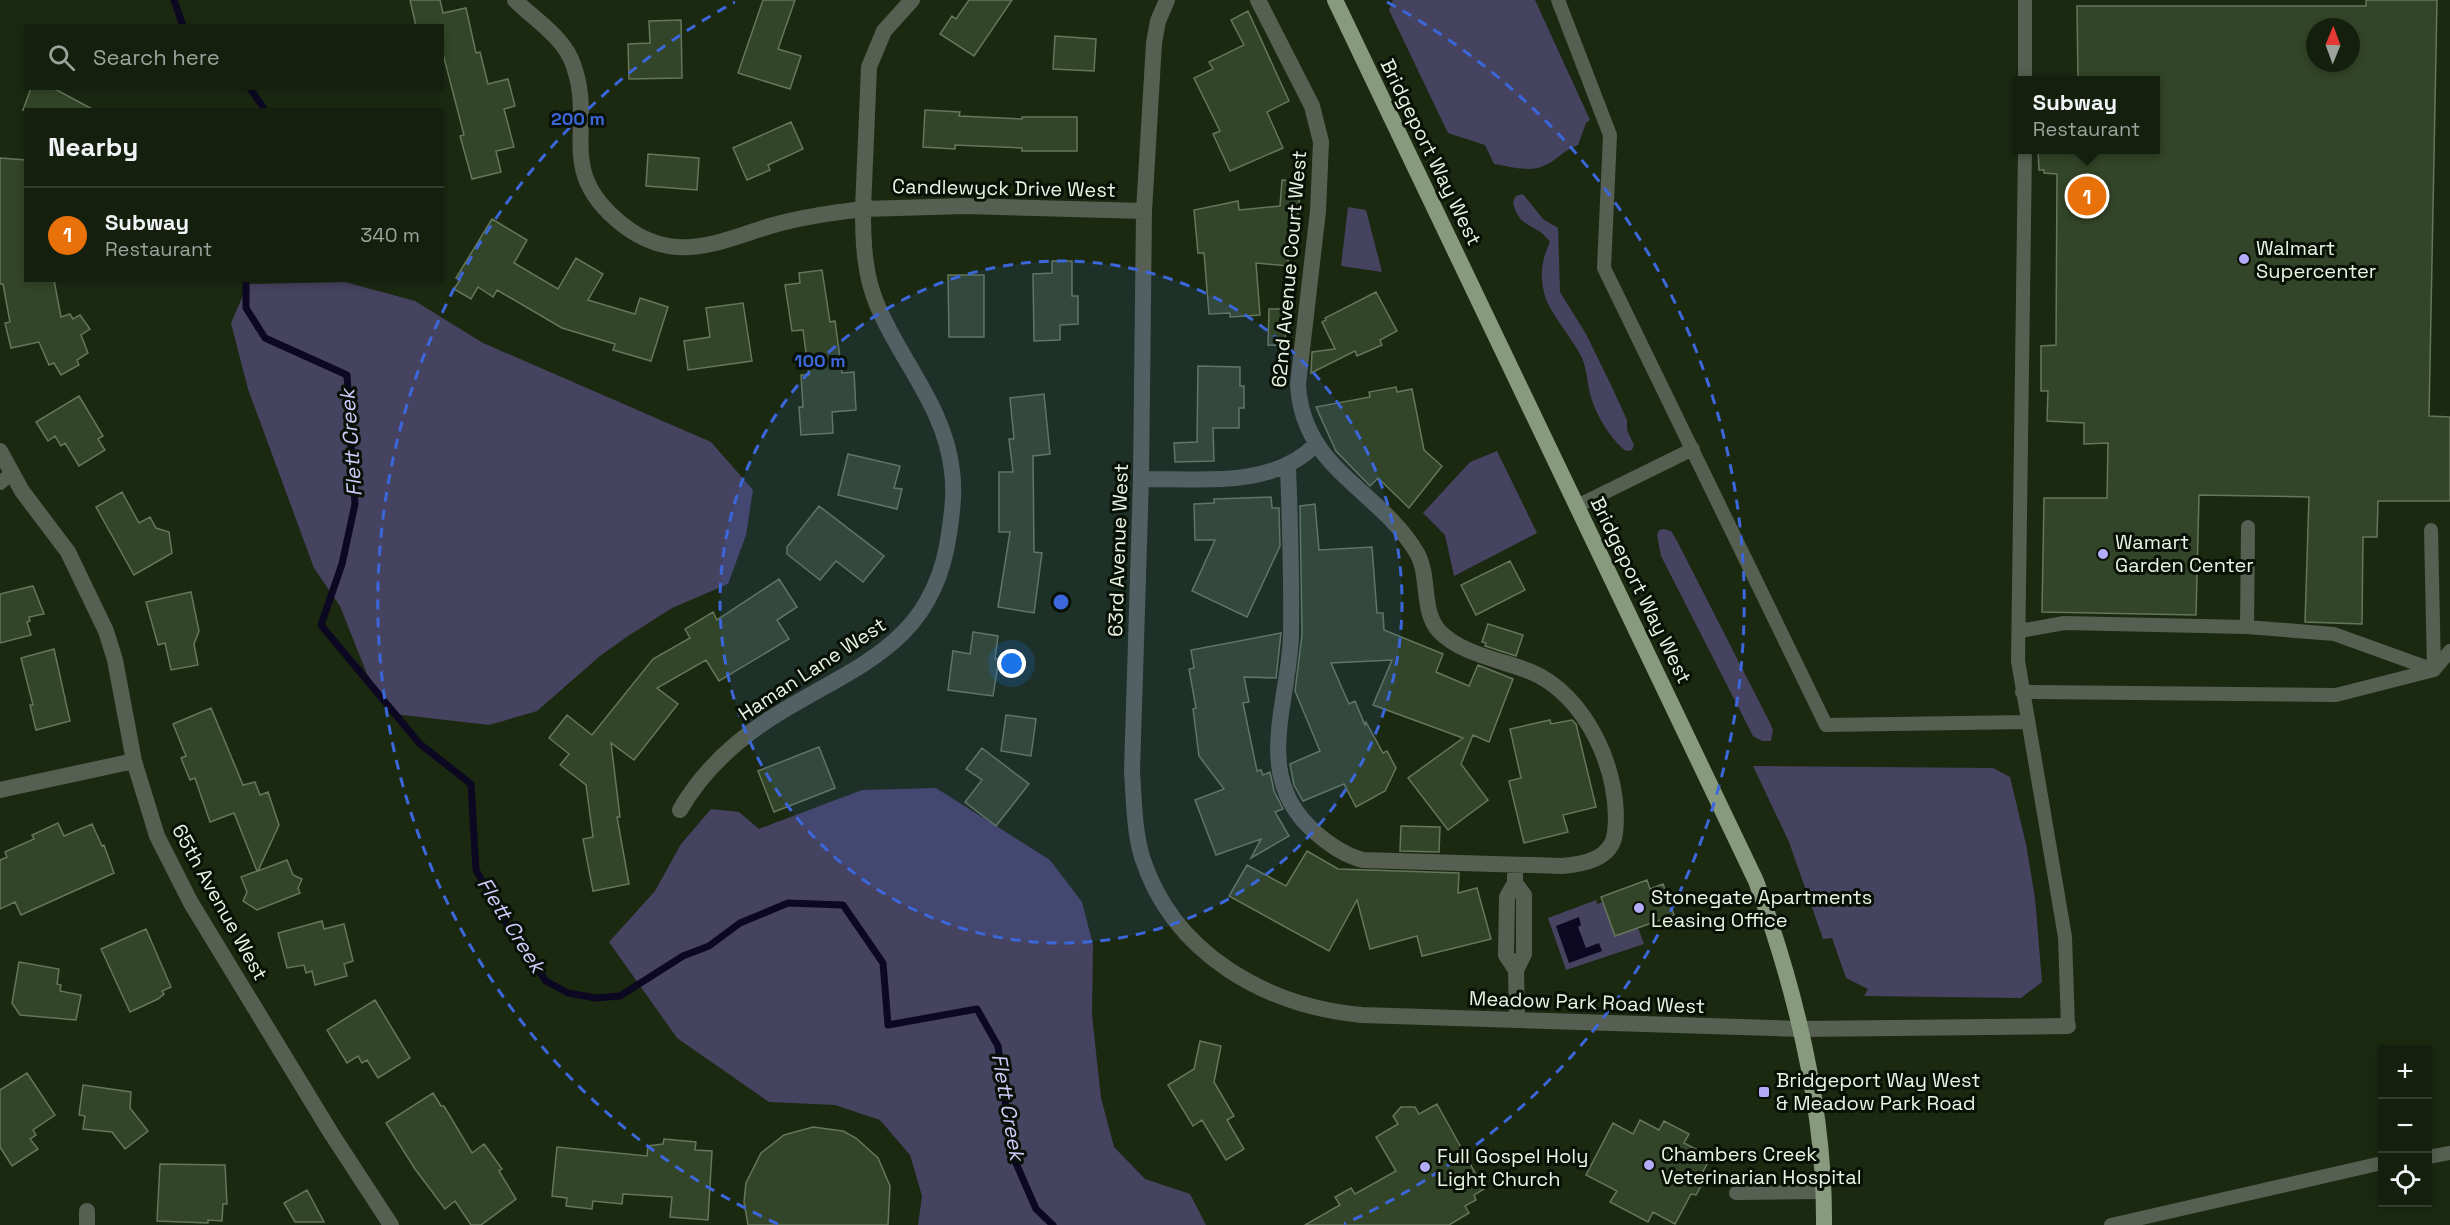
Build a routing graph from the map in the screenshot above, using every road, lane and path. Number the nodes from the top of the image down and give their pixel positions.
1 (515, 0) edge
2 (912, 0) edge
3 (1167, 0) edge
4 (1258, 0) edge
5 (1335, 0) edge
6 (1558, 0) edge
7 (2025, 0) edge
8 (2025, 76) edge
9 (2025, 154) edge
10 (863, 209) junction
11 (1144, 211) junction
12 (1316, 445) junction
13 (1693, 449) junction
14 (0, 451) edge
15 (1288, 466) junction
16 (6, 478) edge
17 (1141, 478) junction
18 (1577, 506) junction
19 (2248, 527) dead end
20 (2431, 530) dead end
21 (2247, 627) junction
22 (2020, 631) junction
23 (2450, 651) edge
24 (2434, 670) junction
25 (2022, 692) junction
26 (2028, 722) junction
27 (134, 761) junction
28 (0, 790) edge
29 (680, 810) dead end
30 (1515, 865) junction
31 (1153, 886) joint
32 (1517, 1020) junction
33 (2068, 1026) joint
34 (1800, 1029) junction
35 (2450, 1153) edge
36 (2432, 1156) edge
37 (2378, 1164) edge
38 (1824, 1192) junction
39 (1736, 1193) dead end
40 (391, 1225) edge
41 (1824, 1225) edge
42 (2111, 1225) edge

1 - 10 street, Candlewyck Drive West
2 - 10 street, Candlewyck Drive West
3 - 11 street, 63rd Avenue West
4 - 12 street, 62nd Avenue Court West
5 - 18 main road, Bridgeport Way West
6 - 13 lane
7 - 8 lane
9 - 22 lane
10 - 11 street, Candlewyck Drive West
10 - 29 street, Haman Lane West
11 - 17 street, 63rd Avenue West
12 - 15 street
12 - 30 street, 62nd Avenue Court West
13 - 18 lane
13 - 26 lane
14 - 16 street, 65th Avenue West
15 - 17 street
15 - 30 street, 62nd Avenue Court West
16 - 27 street, 65th Avenue West
17 - 31 street, 63rd Avenue West
18 - 34 main road, Bridgeport Way West
19 - 21 lane
20 - 24 lane
21 - 22 lane
21 - 24 lane
22 - 25 lane
23 - 24 lane
24 - 25 lane
25 - 26 lane
26 - 33 lane
27 - 28 street
27 - 40 street, 65th Avenue West
30 - 32 street
31 - 32 street, Meadow Park Road West
32 - 34 street, Meadow Park Road West
33 - 34 street, Meadow Park Road West
34 - 38 main road, Bridgeport Way West
35 - 36 lane
37 - 42 lane
38 - 39 lane
38 - 41 main road, Bridgeport Way West

